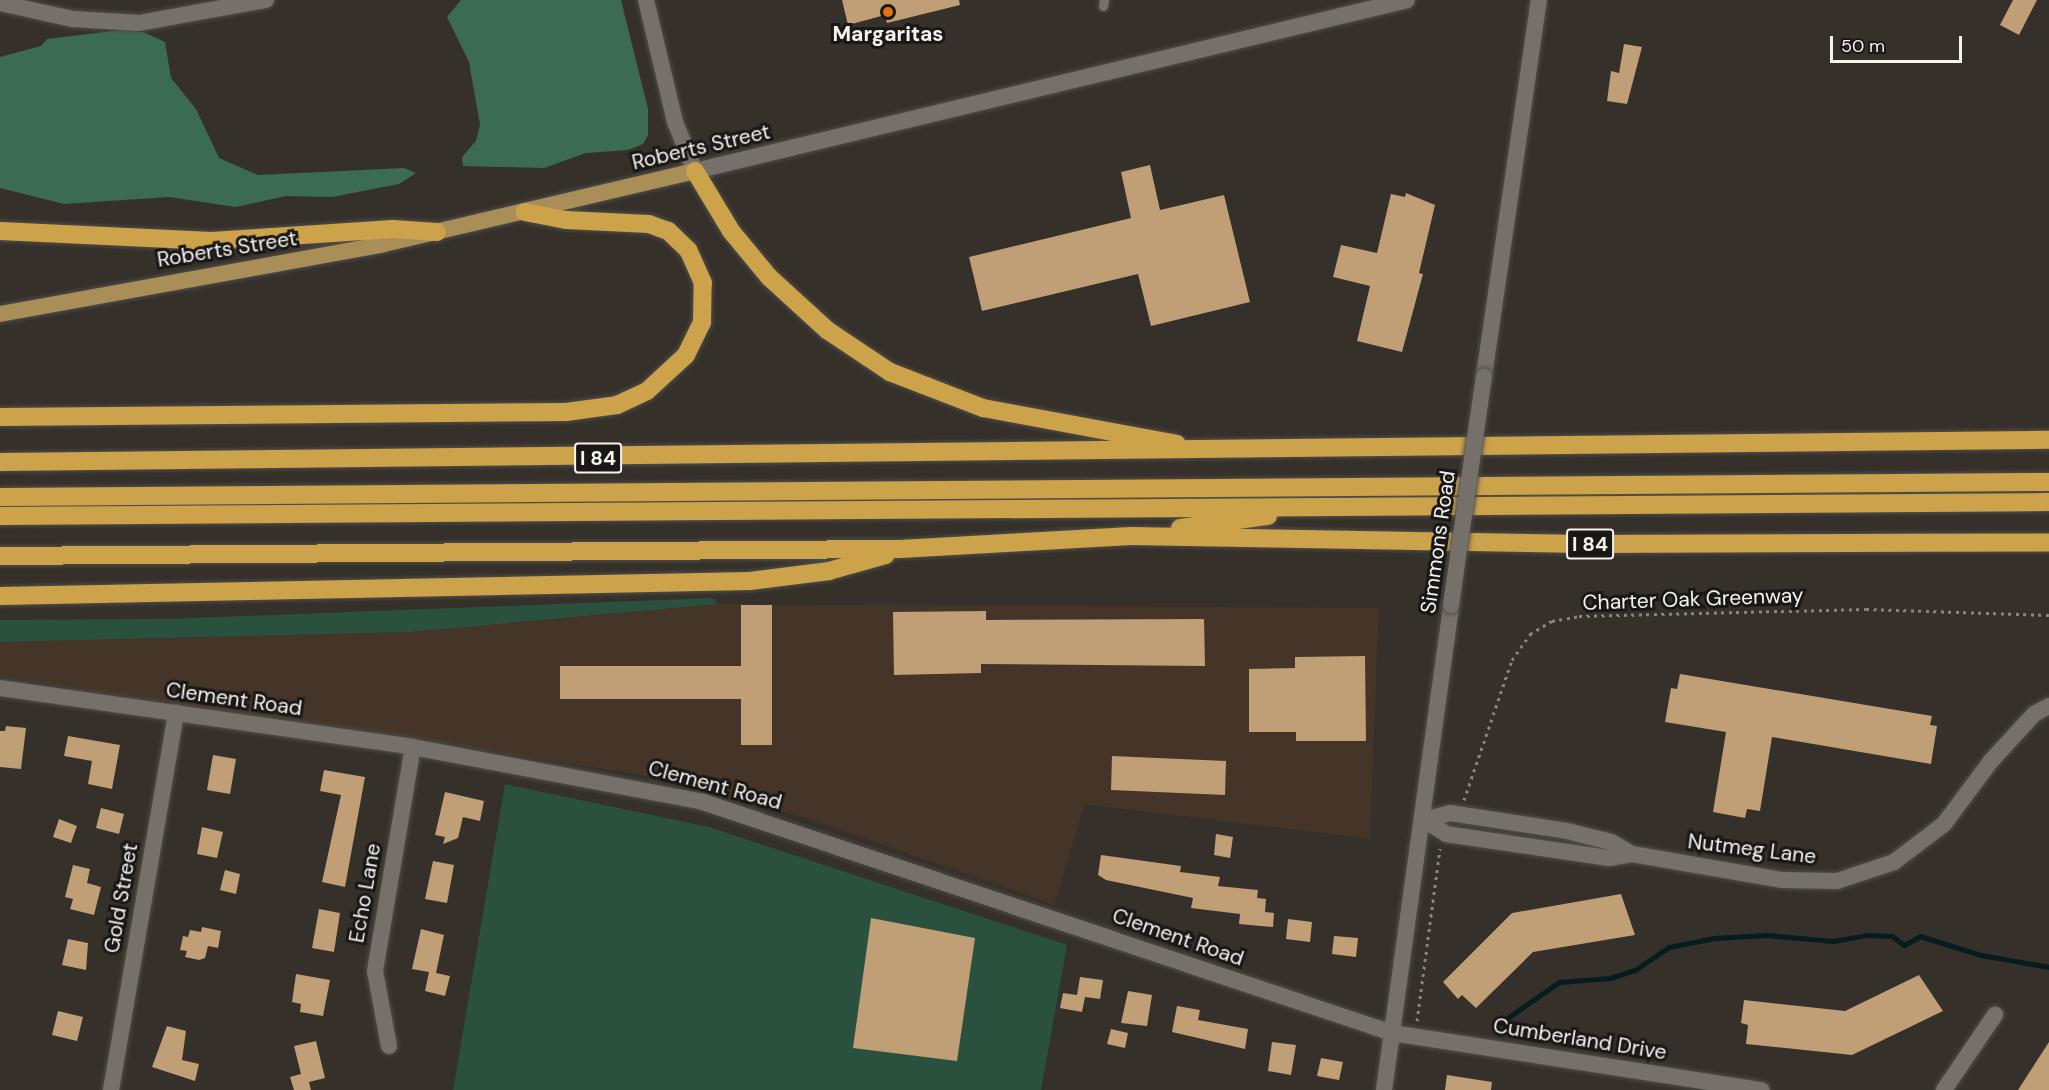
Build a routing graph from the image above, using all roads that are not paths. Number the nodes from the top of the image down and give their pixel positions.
1 (266, 0) edge
2 (646, 0) edge
3 (1407, 0) edge
4 (1539, 0) edge
5 (0, 3) edge
6 (695, 171) junction
7 (525, 212) junction
8 (0, 231) edge
9 (437, 232) junction
10 (0, 314) edge
11 (0, 417) edge
12 (2049, 440) edge
13 (1196, 449) junction
14 (0, 462) edge
15 (2049, 482) edge
16 (0, 498) edge
17 (2049, 502) edge
18 (1306, 506) junction
19 (0, 516) edge
20 (1131, 536) junction
21 (2049, 542) edge
22 (900, 549) junction
23 (0, 556) edge
24 (0, 596) edge
25 (0, 687) edge
26 (2049, 706) edge
27 (176, 713) junction
28 (413, 747) junction
29 (1424, 820) junction
30 (1597, 838) junction
31 (1632, 854) junction
32 (1591, 855) junction
33 (1995, 1015) dead end
34 (1392, 1033) junction
35 (389, 1046) dead end
36 (111, 1090) edge
37 (1384, 1090) edge
38 (1762, 1090) edge
39 (1944, 1090) edge

1 - 5 street
2 - 6 street
3 - 6 street, Roberts Street
4 - 29 street, Simmons Road, bridge
6 - 7 main road, Roberts Street
6 - 13 highway
7 - 9 main road, Roberts Street
7 - 11 highway
8 - 9 highway
9 - 10 main road, Roberts Street
12 - 13 highway, I 84
13 - 14 highway, I 84
15 - 16 highway
17 - 18 highway
18 - 19 highway
18 - 20 highway
20 - 21 highway, I 84
20 - 22 highway, I 84
22 - 23 highway, I 84
22 - 24 highway
25 - 27 street, Clement Road
26 - 31 street, Nutmeg Lane
27 - 28 street, Clement Road
27 - 36 street, Gold Street
28 - 34 street, Clement Road
28 - 35 street, Echo Lane
29 - 30 street, Nutmeg Lane
29 - 32 street, Nutmeg Lane
29 - 34 street, Simmons Road
30 - 31 street, Nutmeg Lane
30 - 32 street
31 - 32 street, Nutmeg Lane
33 - 39 street
34 - 37 street, Simmons Road
34 - 38 street, Cumberland Drive

